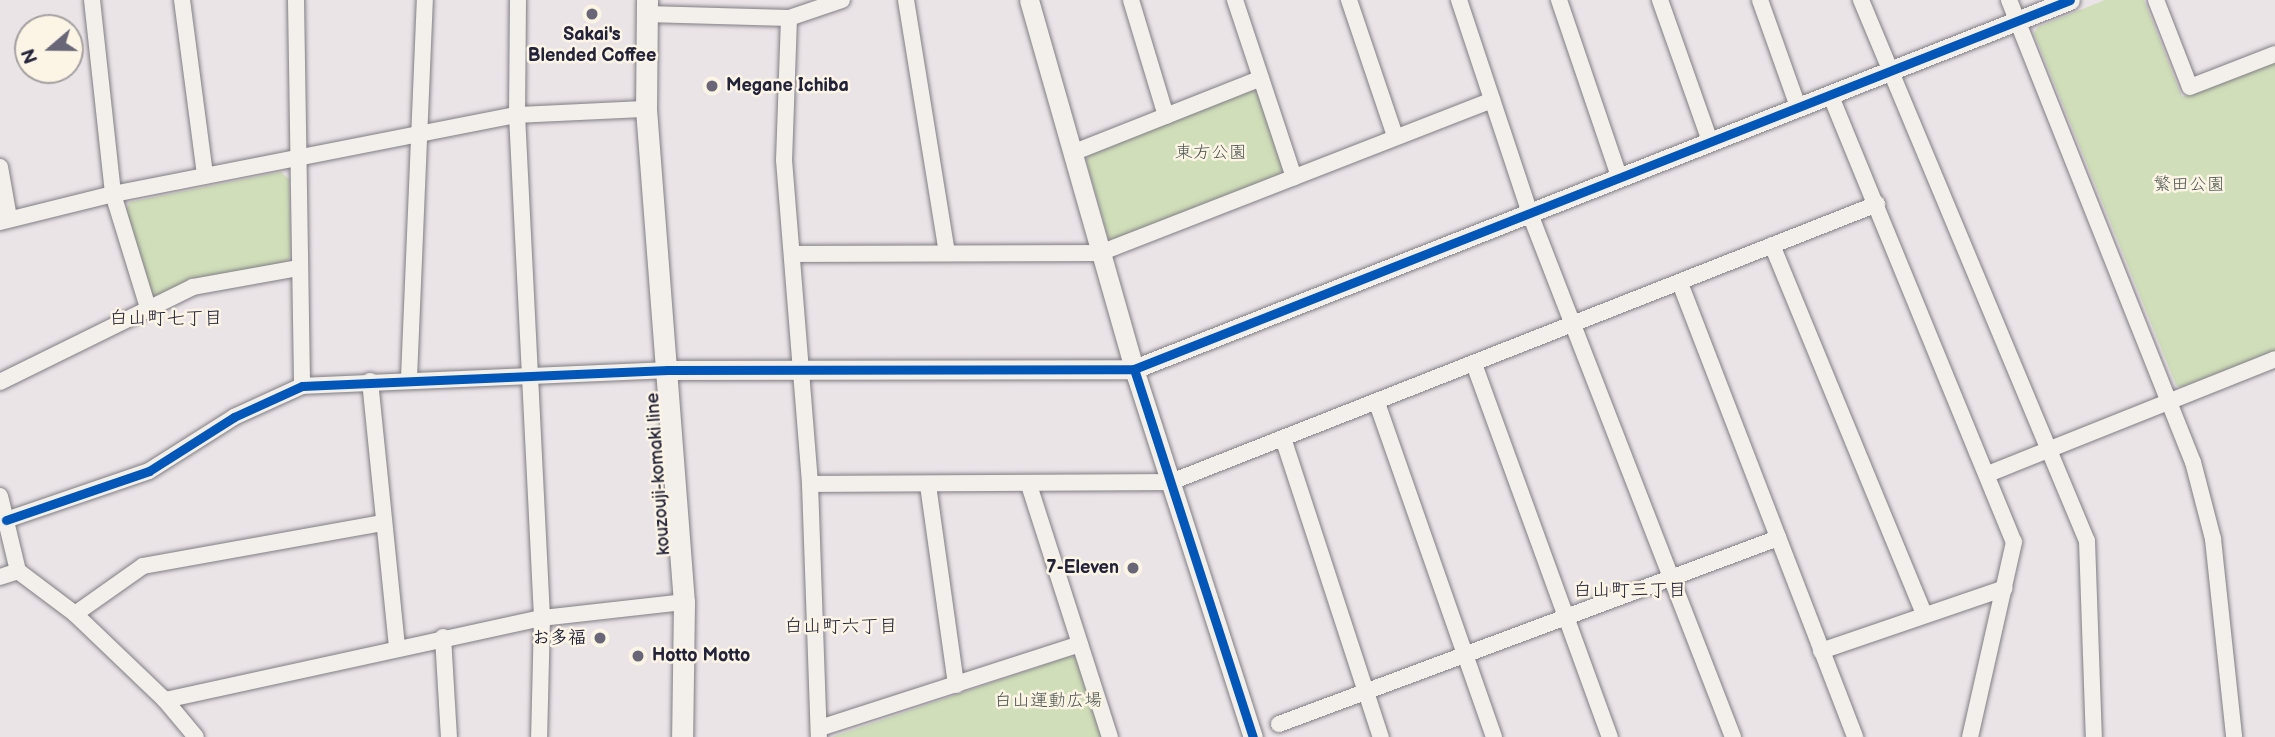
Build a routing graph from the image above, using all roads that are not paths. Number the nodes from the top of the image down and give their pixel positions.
1 (92, 0) edge
2 (182, 0) edge
3 (296, 0) edge
4 (425, 0) edge
5 (518, 0) edge
6 (842, 0) edge
7 (906, 0) edge
8 (1029, 0) edge
9 (1131, 0) edge
10 (1235, 0) edge
11 (1349, 0) edge
12 (1459, 0) edge
13 (1559, 0) edge
14 (1660, 0) edge
15 (1760, 0) edge
16 (1861, 0) edge
17 (2009, 0) edge
18 (2070, 0) edge
19 (2156, 0) edge
20 (646, 7) edge
21 (731, 7) edge
22 (789, 18) junction
23 (2017, 21) junction
24 (2275, 54) edge
25 (1891, 70) junction
26 (1261, 78) junction
27 (1830, 94) junction
28 (1492, 100) junction
29 (1798, 107) junction
30 (646, 109) junction
31 (516, 115) junction
32 (1166, 116) junction
33 (419, 133) junction
34 (1395, 136) junction
35 (1710, 141) junction
36 (1072, 153) junction
37 (298, 156) junction
38 (0, 167) edge
39 (205, 175) junction
40 (1294, 177) junction
41 (1620, 179) junction
42 (113, 194) junction
43 (1877, 204) junction
44 (1530, 214) junction
45 (5, 220) edge
46 (1772, 245) junction
47 (947, 253) junction
48 (1100, 253) junction
49 (793, 254) junction
50 (299, 268) junction
51 (1680, 283) junction
52 (148, 308) junction
53 (1573, 324) junction
54 (2275, 359) edge
55 (1474, 364) junction
56 (1134, 369) junction
57 (668, 370) junction
58 (802, 370) junction
59 (530, 374) junction
60 (409, 378) junction
61 (370, 381) junction
62 (0, 382) edge
63 (302, 386) junction
64 (2169, 401) junction
65 (1377, 402) junction
66 (1283, 438) junction
67 (2048, 449) junction
68 (1988, 474) junction
69 (1171, 482) junction
70 (810, 484) junction
71 (928, 485) junction
72 (1029, 485) junction
73 (0, 496) edge
74 (6, 520) junction
75 (382, 523) junction
76 (1778, 538) junction
77 (18, 571) junction
78 (0, 577) edge
79 (1671, 577) junction
80 (2005, 589) junction
81 (684, 602) junction
82 (75, 614) junction
83 (1924, 614) junction
84 (1565, 616) junction
85 (542, 618) junction
86 (443, 637) junction
87 (1080, 644) junction
88 (397, 646) junction
89 (1821, 651) junction
90 (1465, 653) junction
91 (956, 685) junction
92 (1366, 690) junction
93 (165, 700) junction
94 (1279, 724) dead end
95 (820, 733) edge
96 (196, 737) edge
97 (449, 737) edge
98 (539, 737) edge
99 (682, 737) edge
100 (1110, 737) edge
101 (1253, 737) edge
102 (1381, 737) edge
103 (1494, 737) edge
104 (1610, 737) edge
105 (1733, 737) edge
106 (1855, 737) edge
107 (1970, 737) edge
108 (2094, 737) edge
109 (2234, 737) edge

1 - 42 street
2 - 39 street
3 - 37 street
4 - 33 street
5 - 31 street
6 - 22 street
7 - 47 street
8 - 36 street
9 - 32 street
10 - 26 street
11 - 34 street
12 - 28 street
13 - 41 street
14 - 35 street
15 - 29 street
16 - 25 street
17 - 23 street
18 - 23 street
19 - 24 street
20 - 21 street
20 - 30 main road, kouzouji-komaki line
21 - 22 street
22 - 49 street
23 - 25 street
23 - 64 street
25 - 27 street
25 - 67 street
26 - 32 street
26 - 40 street
27 - 29 street
27 - 43 street
28 - 34 street
28 - 44 street
29 - 35 street
30 - 31 street
30 - 57 main road, kouzouji-komaki line
31 - 33 street
31 - 59 street
32 - 36 street
33 - 37 street
33 - 60 street
34 - 40 street
35 - 41 street
36 - 48 street
37 - 39 street
37 - 50 street
38 - 45 street
39 - 42 street
40 - 48 street
41 - 44 street
42 - 45 street
42 - 52 street
43 - 46 street
43 - 68 street
44 - 53 street
44 - 56 street
46 - 51 street
46 - 83 street
47 - 48 street
47 - 49 street
48 - 56 street
49 - 58 street
50 - 52 street
50 - 63 street
51 - 53 street
51 - 76 street
52 - 62 street
53 - 55 street
53 - 79 street
54 - 64 street
55 - 65 street
55 - 84 street
56 - 58 street
56 - 69 street
57 - 58 street
57 - 59 street
57 - 81 main road, kouzouji-komaki line
58 - 70 street
59 - 60 street
59 - 85 street
60 - 61 street
61 - 63 street
61 - 75 street
63 - 74 street
64 - 67 street
64 - 109 street
65 - 66 street
65 - 90 street
66 - 69 street
66 - 92 street
67 - 68 street
67 - 108 street
68 - 80 street
69 - 72 street
69 - 101 street
70 - 71 street
70 - 95 street
71 - 72 street
71 - 91 street
72 - 87 street
73 - 74 street
74 - 77 street
75 - 82 street
75 - 88 street
76 - 79 street
76 - 89 street
77 - 78 street
77 - 82 street
79 - 84 street
79 - 105 street
80 - 83 street
80 - 107 street
81 - 85 street
81 - 99 main road, kouzouji-komaki line
82 - 93 street
83 - 89 street
84 - 90 street
84 - 104 street
85 - 86 street
85 - 98 street
86 - 88 street
86 - 97 street
87 - 91 street
87 - 100 street
88 - 93 street
89 - 106 street
90 - 92 street
90 - 103 street
91 - 95 street
92 - 94 street
92 - 102 street
93 - 96 street

